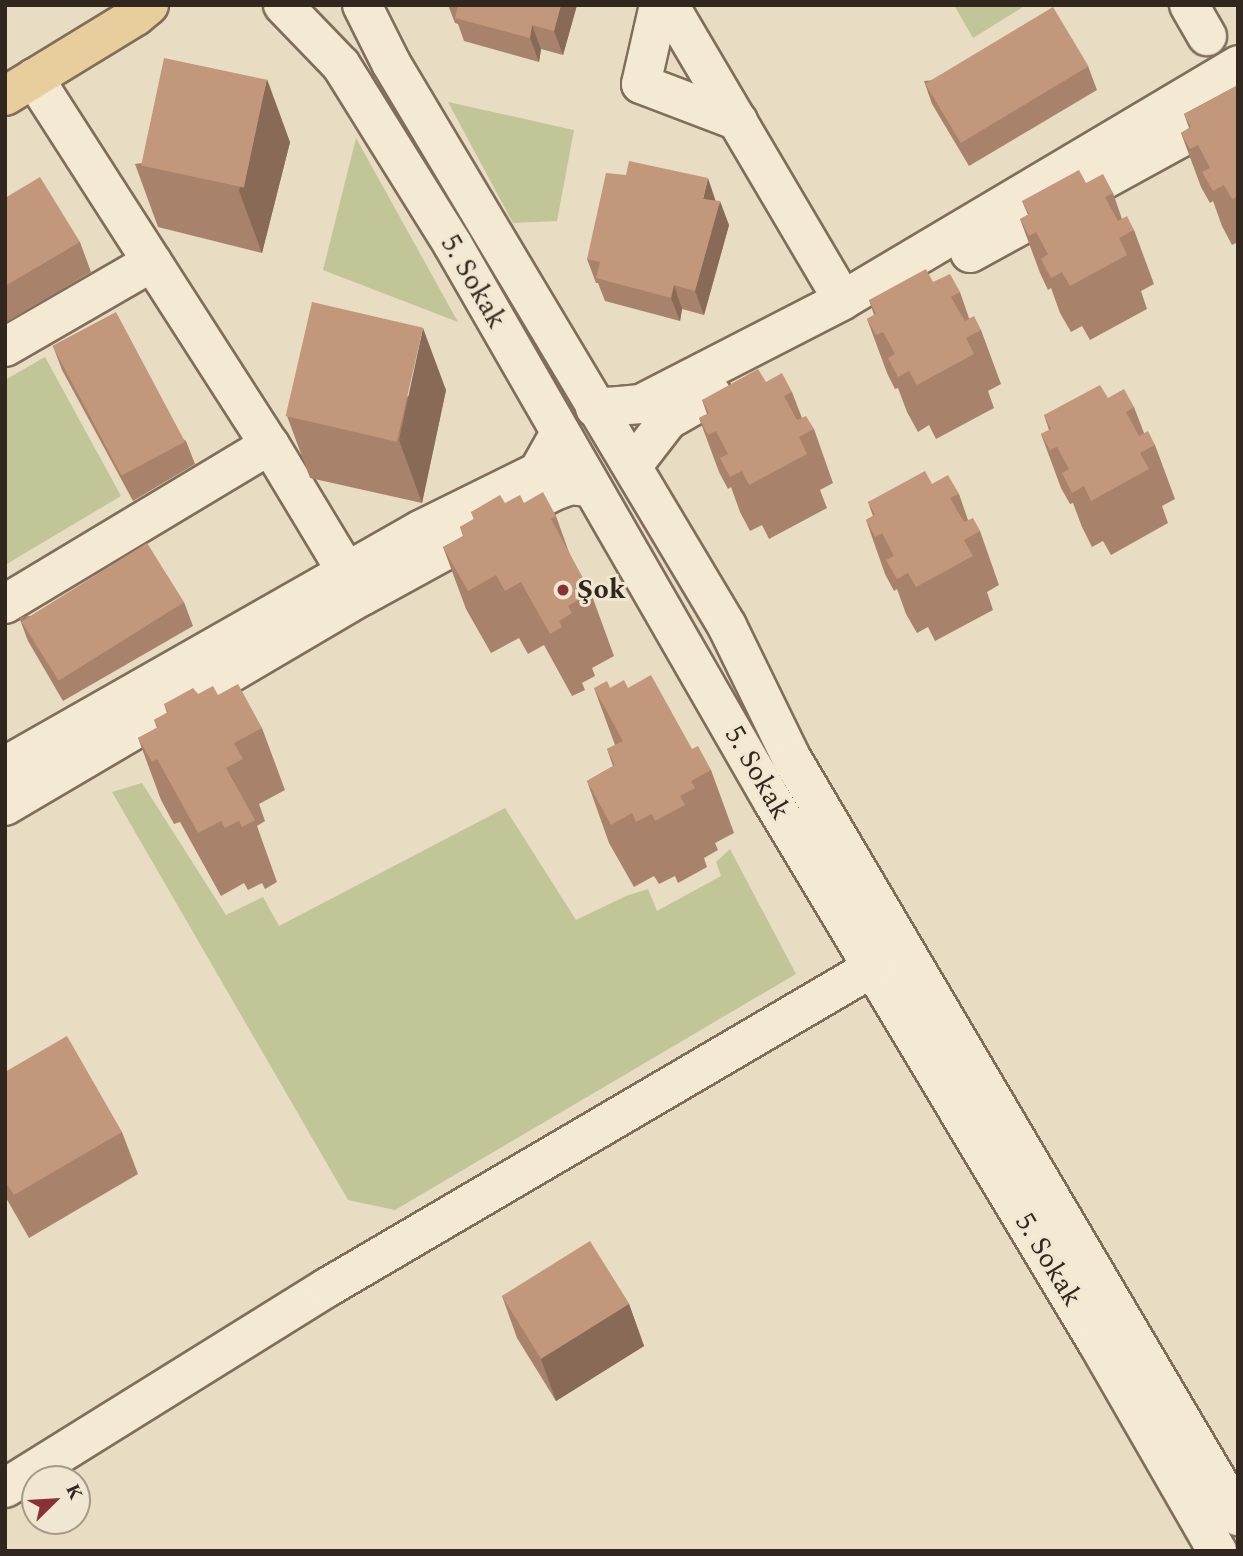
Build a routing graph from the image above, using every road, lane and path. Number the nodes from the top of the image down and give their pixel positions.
1 (149, 5) edge
2 (283, 5) edge
3 (362, 5) edge
4 (659, 5) edge
5 (670, 5) edge
6 (1238, 65) edge
7 (20, 87) edge
8 (1238, 106) edge
9 (738, 121) junction
10 (152, 262) junction
11 (843, 300) junction
12 (5, 347) edge
13 (595, 408) junction
14 (560, 433) junction
15 (270, 446) junction
16 (634, 464) junction
17 (589, 487) junction
18 (346, 571) junction
19 (5, 604) edge
20 (5, 766) edge
21 (5, 806) edge
22 (872, 968) junction
23 (5, 1488) edge
24 (1238, 1516) edge
25 (1217, 1551) edge

1 - 7 main road
2 - 14 street, 5. Sokak
3 - 13 street, 5. Sokak
4 - 9 street
5 - 9 street
6 - 11 street
7 - 10 street
8 - 16 street
9 - 11 street
10 - 12 street
10 - 15 street
11 - 13 street
13 - 16 street, 5. Sokak
14 - 17 street, 5. Sokak
14 - 18 street
15 - 18 street
15 - 19 street
16 - 24 street, 5. Sokak
17 - 21 street
17 - 22 street, 5. Sokak
18 - 20 street
22 - 23 street
22 - 25 street, 5. Sokak

